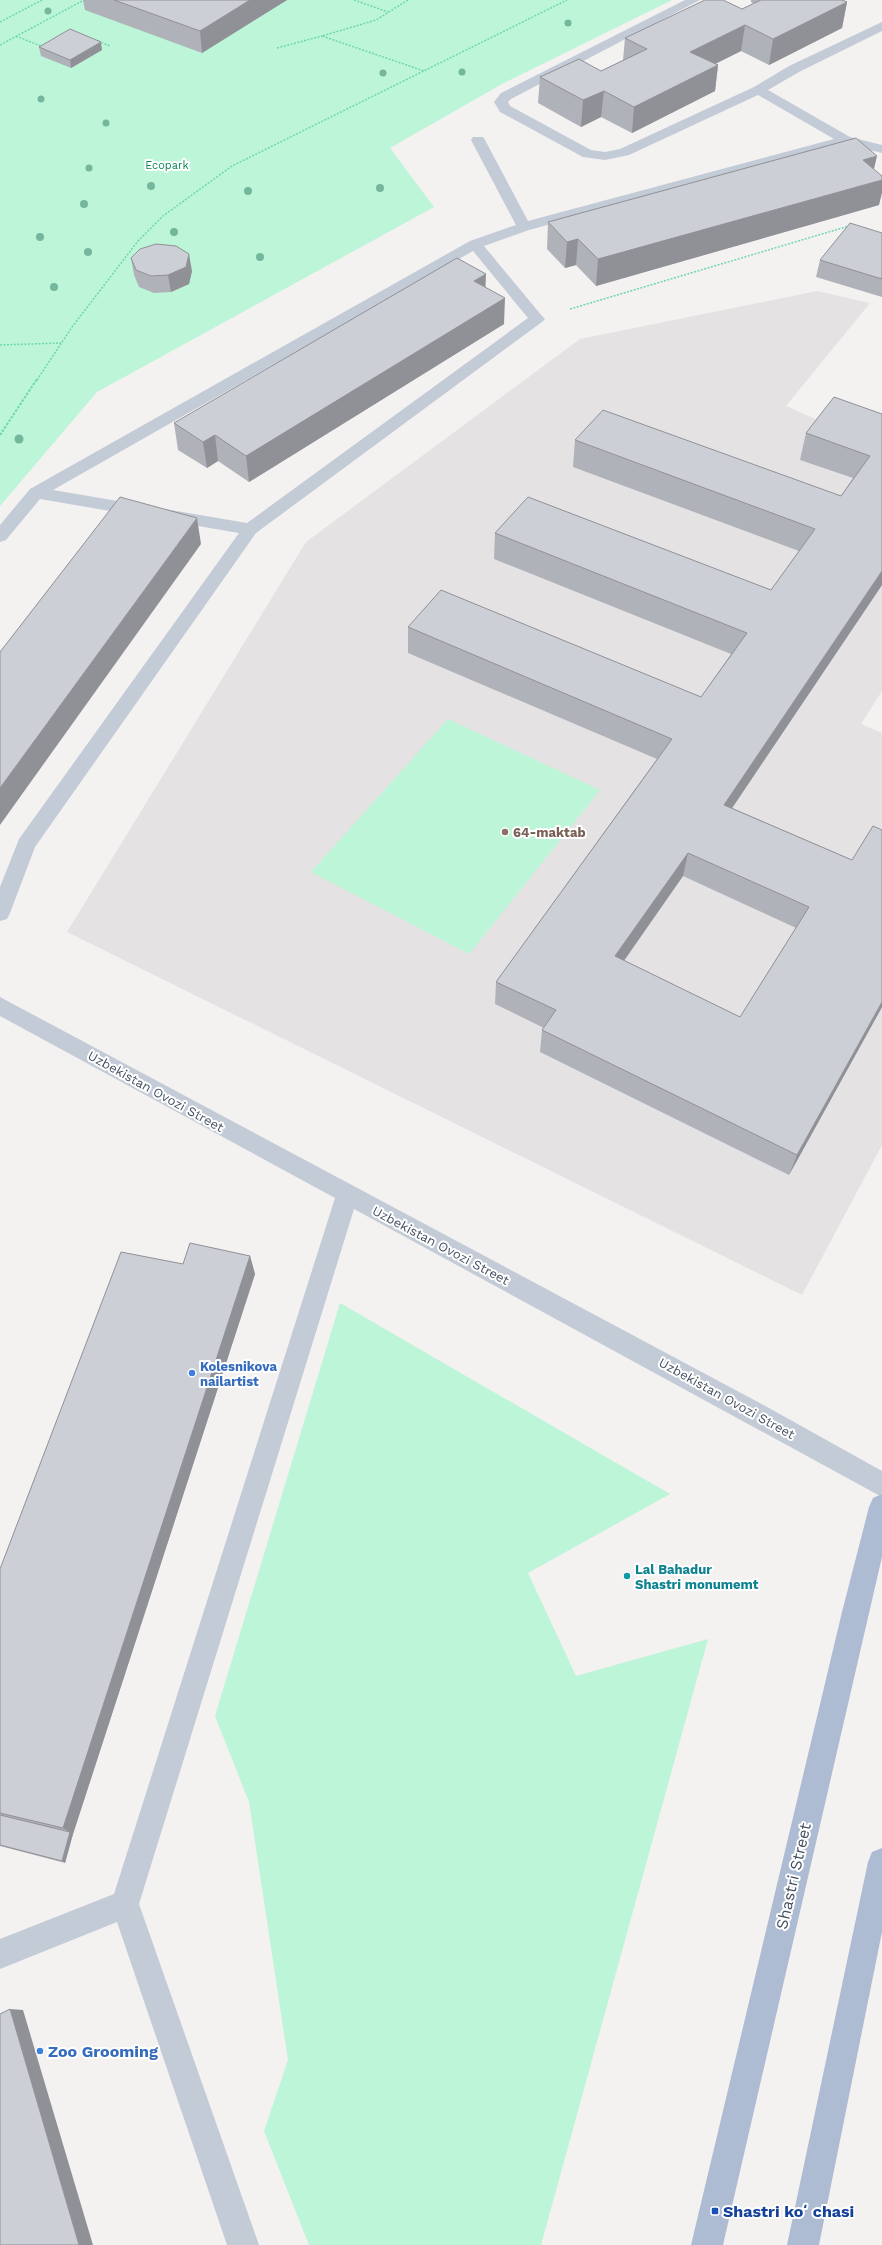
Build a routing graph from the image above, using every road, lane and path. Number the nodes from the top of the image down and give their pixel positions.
1 (42, 0) edge
2 (84, 0) edge
3 (354, 0) edge
4 (408, 0) edge
5 (567, 0) edge
6 (694, 0) edge
7 (389, 12) junction
8 (0, 22) edge
9 (882, 26) edge
10 (16, 36) junction
11 (322, 36) junction
12 (96, 41) edge
13 (0, 45) edge
14 (110, 46) dead end
15 (277, 48) dead end
16 (43, 51) edge
17 (425, 71) junction
18 (759, 90) junction
19 (478, 140) dead end
20 (845, 140) junction
21 (882, 149) edge
22 (855, 225) edge
23 (524, 227) junction
24 (475, 244) junction
25 (537, 319) junction
26 (61, 343) junction
27 (0, 346) edge
28 (0, 435) edge
29 (36, 493) junction
30 (250, 529) junction
31 (0, 536) edge
32 (0, 913) edge
33 (0, 1006) edge
34 (347, 1195) junction
35 (882, 1485) edge
36 (882, 1507) edge
37 (882, 1862) edge
38 (125, 1904) junction
39 (0, 1954) edge
40 (243, 2245) edge
41 (707, 2245) edge
42 (803, 2245) edge

1 - 8 path
2 - 10 path
3 - 7 path
4 - 7 path
5 - 17 path
6 - 18 street
7 - 11 path
9 - 18 street
10 - 13 path
10 - 16 path
11 - 15 path
11 - 17 path
12 - 14 path
17 - 26 path
18 - 20 street
19 - 23 street
20 - 21 street
20 - 23 street
22 - 25 path
23 - 24 street
24 - 25 street
24 - 29 street
25 - 30 street
26 - 27 path
26 - 28 path
29 - 30 street
29 - 31 street
30 - 32 street
33 - 34 street, Uzbekistan Ovozi Street
34 - 35 street, Uzbekistan Ovozi Street
34 - 38 street
36 - 41 main road, Shastri Street
37 - 42 main road
38 - 39 street
38 - 40 street

